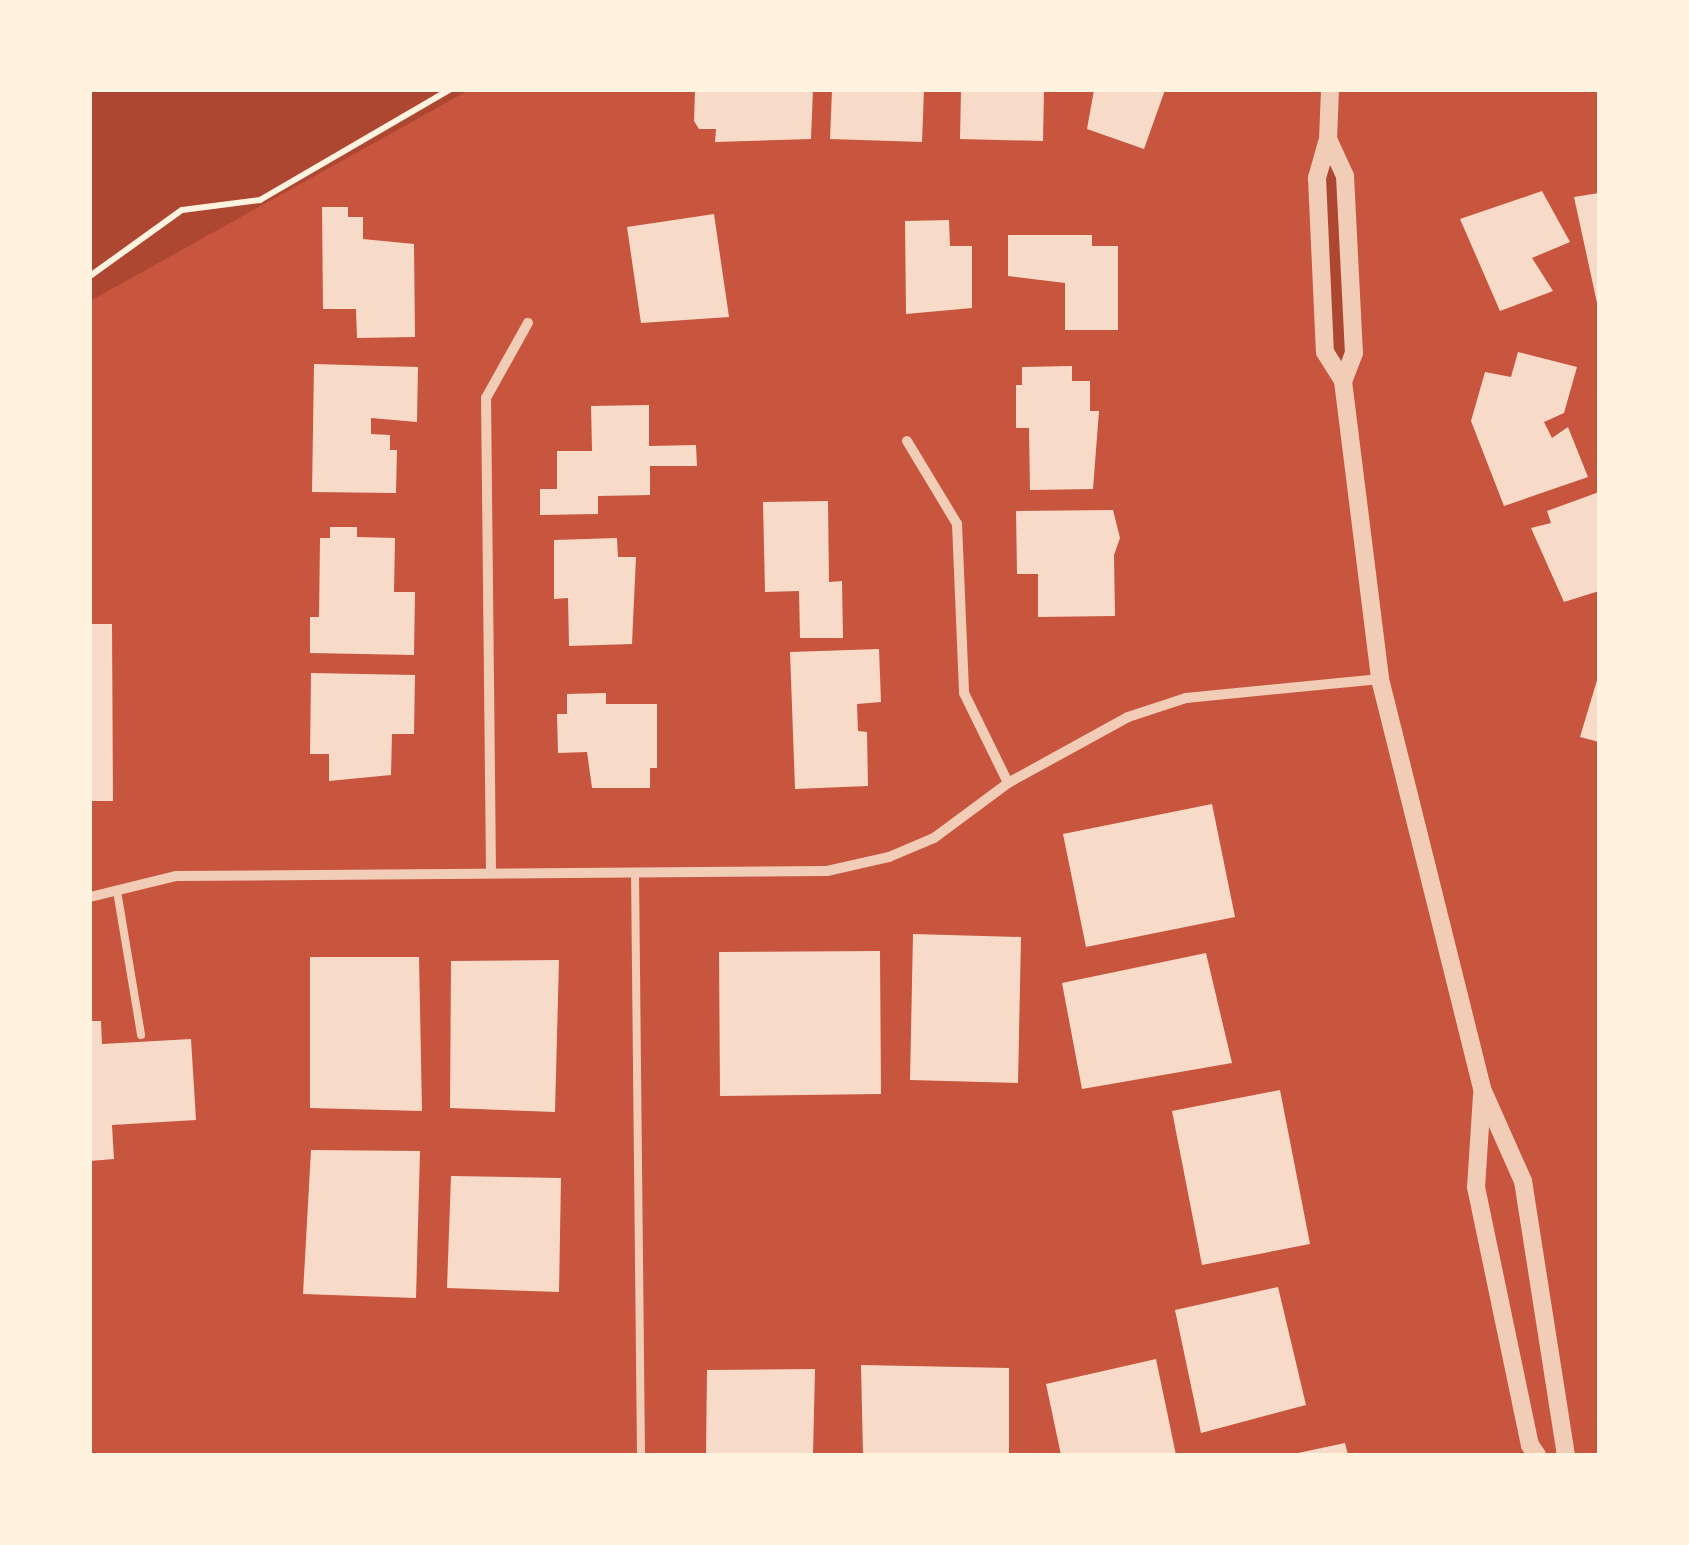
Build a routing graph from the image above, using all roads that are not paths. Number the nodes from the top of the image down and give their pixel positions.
1 (1330, 90) edge
2 (1328, 140) junction
3 (528, 323) dead end
4 (1343, 381) junction
5 (907, 441) dead end
6 (1380, 679) junction
7 (1008, 783) junction
8 (491, 872) junction
9 (635, 872) junction
10 (117, 891) junction
11 (90, 897) edge
12 (141, 1035) dead end
13 (1482, 1089) junction
14 (641, 1455) edge
15 (1537, 1455) edge
16 (1566, 1455) edge

1 - 2 street
2 - 4 street
2 - 4 street
3 - 8 street
4 - 6 street
5 - 7 street
6 - 7 street
6 - 13 street
7 - 9 street
8 - 9 street
8 - 10 street
9 - 14 lane
10 - 11 street
10 - 12 lane
13 - 15 street
13 - 16 street

